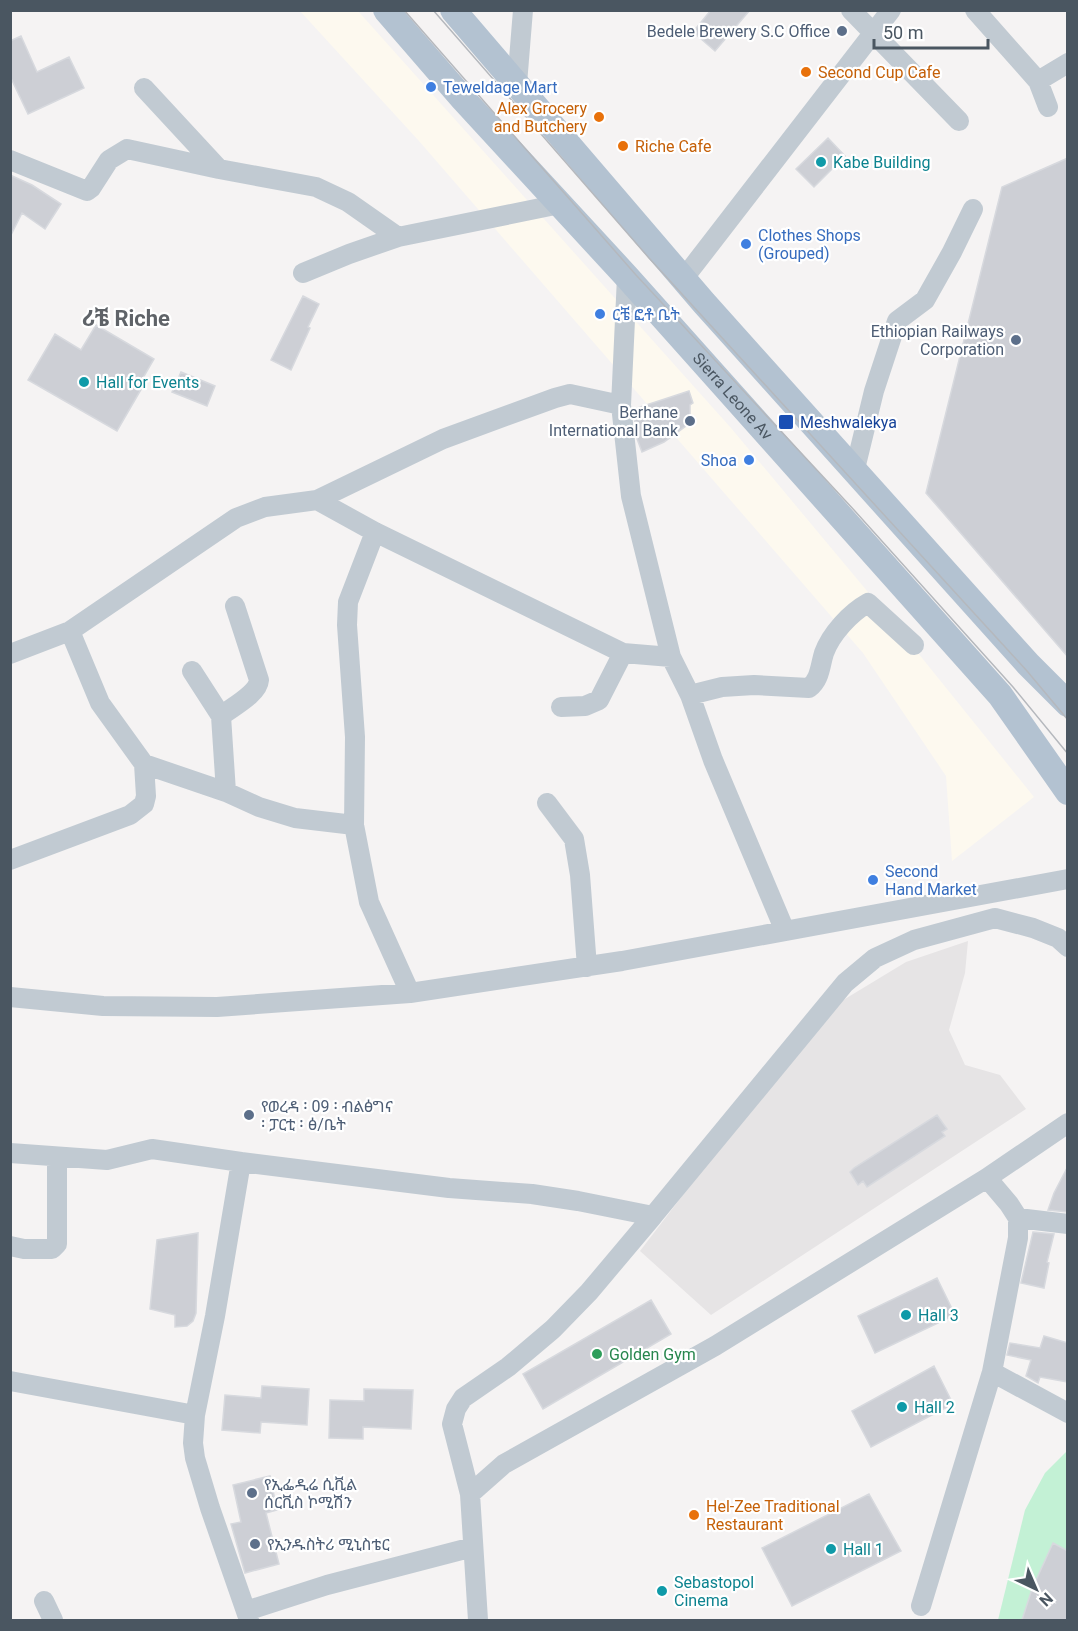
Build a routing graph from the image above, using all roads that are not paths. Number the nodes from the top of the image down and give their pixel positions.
1 (386, 10) edge
2 (453, 10) edge
3 (523, 10) edge
4 (851, 10) edge
5 (891, 10) edge
6 (975, 10) edge
7 (872, 33) junction
8 (1068, 63) edge
9 (1038, 81) junction
10 (517, 84) junction
11 (144, 88) dead end
12 (1048, 107) dead end
13 (959, 121) dead end
14 (10, 160) edge
15 (219, 169) junction
16 (560, 204) junction
17 (973, 209) dead end
18 (398, 237) junction
19 (303, 273) dead end
20 (627, 277) junction
21 (684, 278) junction
22 (621, 405) junction
23 (855, 469) junction
24 (317, 500) junction
25 (375, 532) junction
26 (235, 606) dead end
27 (70, 631) junction
28 (914, 645) dead end
29 (623, 653) junction
30 (10, 654) edge
31 (671, 657) junction
32 (192, 671) dead end
33 (690, 695) junction
34 (1068, 704) edge
35 (561, 707) dead end
36 (221, 716) junction
37 (144, 764) junction
38 (226, 792) junction
39 (1068, 792) edge
40 (547, 803) dead end
41 (354, 825) junction
42 (10, 860) edge
43 (1064, 879) edge
44 (785, 932) junction
45 (1068, 947) edge
46 (586, 967) junction
47 (410, 993) junction
48 (10, 997) edge
49 (1068, 1123) edge
50 (10, 1153) edge
51 (57, 1157) junction
52 (240, 1162) junction
53 (987, 1178) junction
54 (653, 1216) junction
55 (1018, 1218) junction
56 (1068, 1224) edge
57 (10, 1246) edge
58 (992, 1372) junction
59 (10, 1381) edge
60 (1068, 1413) edge
61 (195, 1415) junction
62 (470, 1494) junction
63 (473, 1547) junction
64 (44, 1601) dead end
65 (921, 1606) dead end
66 (248, 1616) edge
67 (52, 1620) edge
68 (478, 1620) edge

1 - 16 main road, Sierra Leone Av
2 - 10 main road
3 - 10 street
4 - 7 street
5 - 7 street
6 - 9 street
7 - 13 street
7 - 21 street
8 - 9 street
9 - 12 street
10 - 21 main road
11 - 15 street
14 - 15 street
15 - 18 street
16 - 18 street
16 - 20 main road, Sierra Leone Av
17 - 23 street
18 - 19 street
20 - 22 street
20 - 39 main road, Sierra Leone Av
21 - 23 main road
22 - 24 street
22 - 31 street
23 - 34 main road
24 - 25 street
24 - 27 street
25 - 29 street
25 - 41 street
26 - 36 street
27 - 30 street
27 - 37 street
28 - 33 street
29 - 31 street
29 - 35 street
31 - 33 street
32 - 36 street
33 - 44 street
36 - 38 street
37 - 38 street
37 - 42 street
38 - 41 street
40 - 46 street
41 - 47 street
43 - 44 street
44 - 46 street
45 - 54 street
46 - 47 street
47 - 48 street
49 - 53 street
50 - 51 street
51 - 52 street
51 - 57 street
52 - 54 street
52 - 61 street
53 - 55 street
53 - 62 street
54 - 62 street
55 - 56 street
55 - 58 street
58 - 60 street
58 - 65 street
59 - 61 street
61 - 66 street
62 - 63 street
63 - 66 street
63 - 68 street
64 - 67 street

